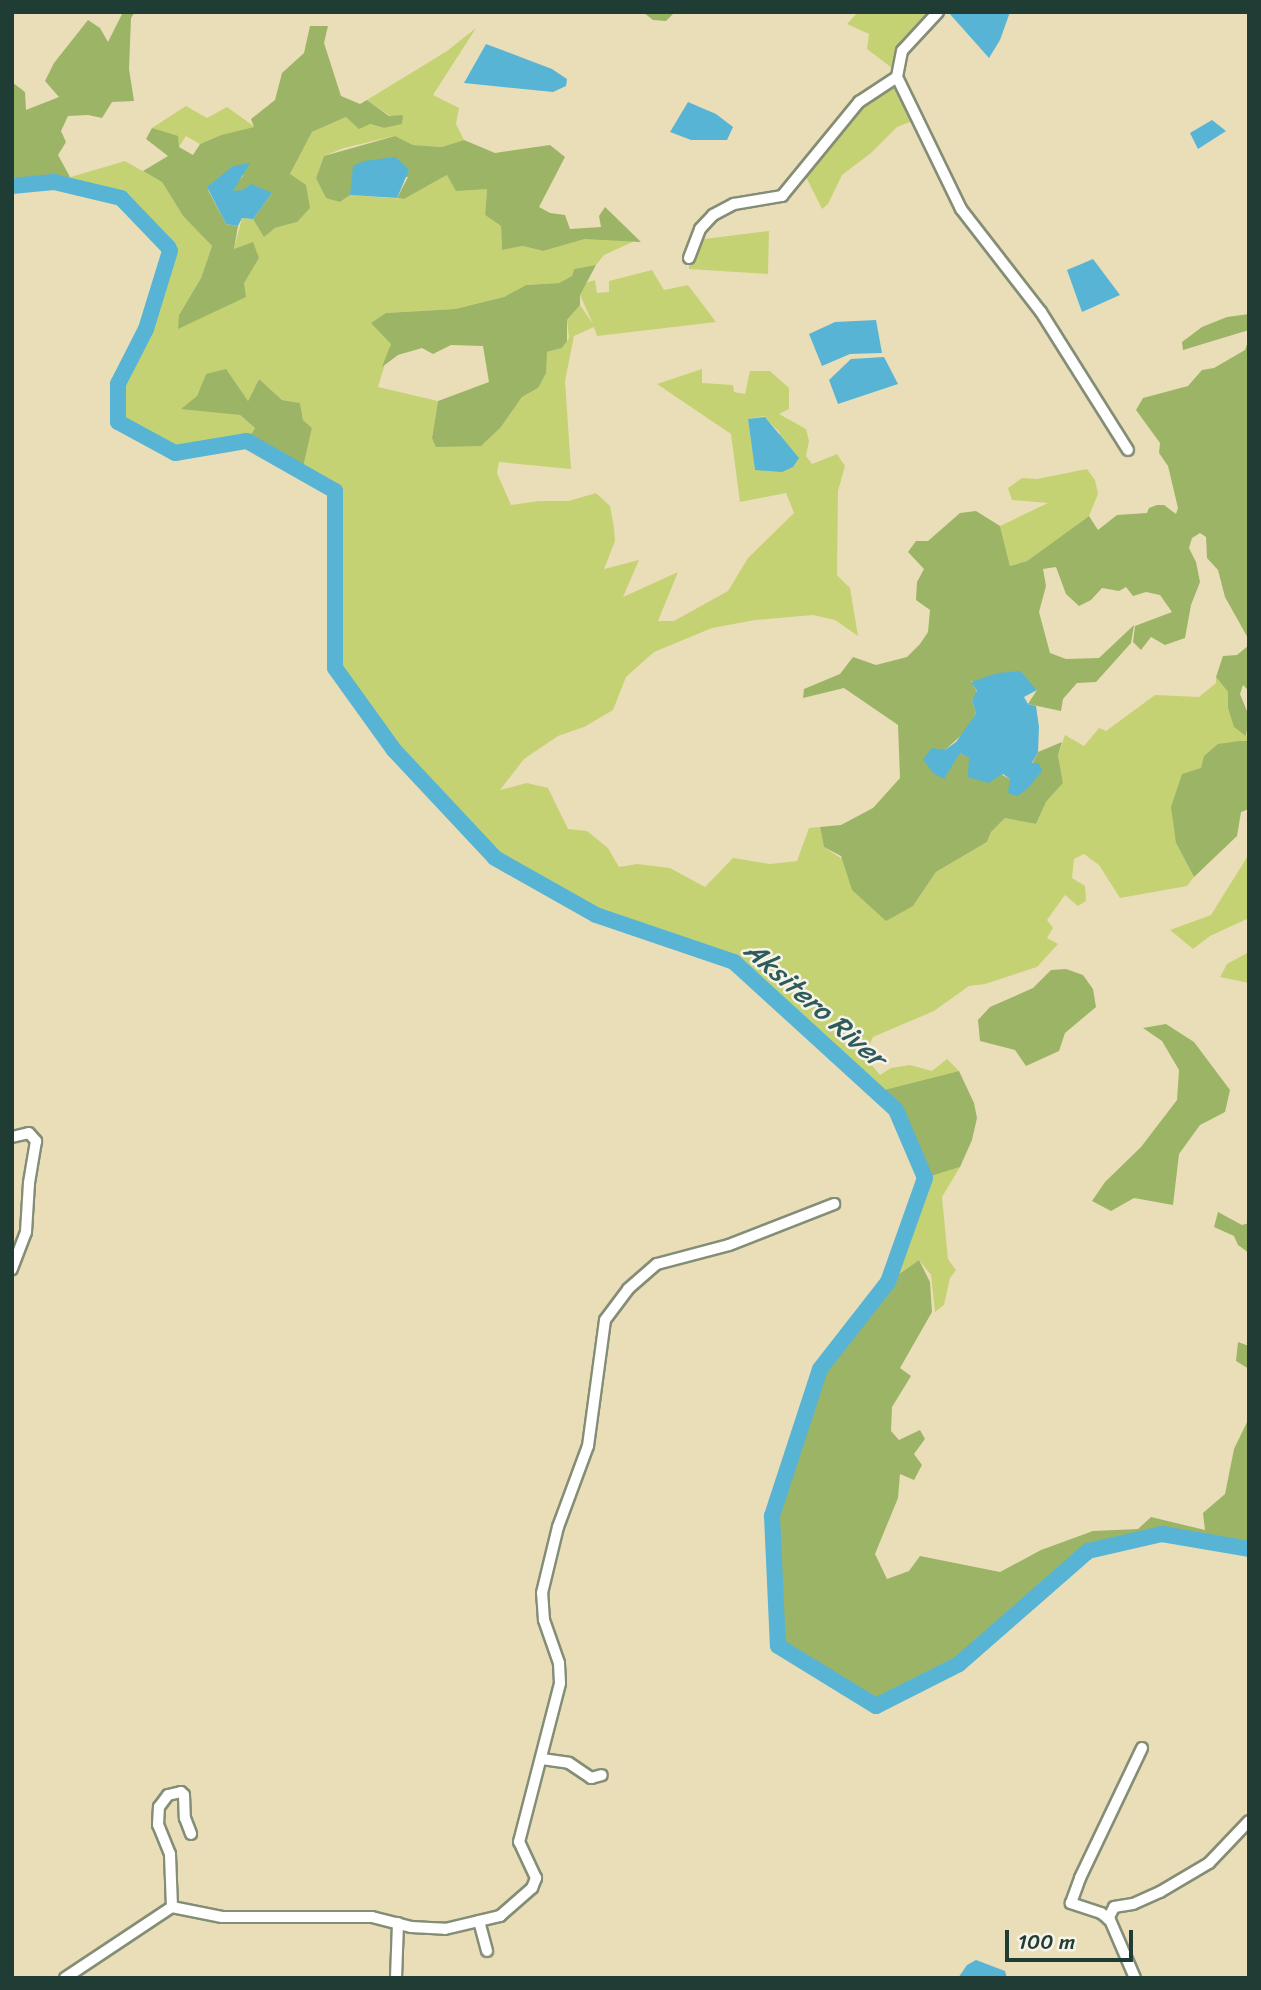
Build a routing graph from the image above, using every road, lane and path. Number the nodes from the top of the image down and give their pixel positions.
1 (939, 12) edge
2 (897, 78) junction
3 (688, 258) dead end
4 (1128, 450) dead end
5 (12, 1137) edge
6 (834, 1203) dead end
7 (12, 1269) edge
8 (1142, 1748) dead end
9 (542, 1759) junction
10 (602, 1776) dead end
11 (1249, 1821) edge
12 (191, 1834) dead end
13 (172, 1908) junction
14 (1108, 1919) junction
15 (479, 1921) junction
16 (398, 1923) junction
17 (487, 1951) dead end
18 (65, 1978) edge
19 (396, 1978) edge
20 (1135, 1978) edge

1 - 2 street
2 - 3 street
2 - 4 street
5 - 7 street
6 - 9 street
8 - 14 street
9 - 10 street
9 - 15 street
11 - 14 street
12 - 13 street
13 - 16 street
13 - 18 street
14 - 20 street
15 - 16 street
15 - 17 street
16 - 19 street

